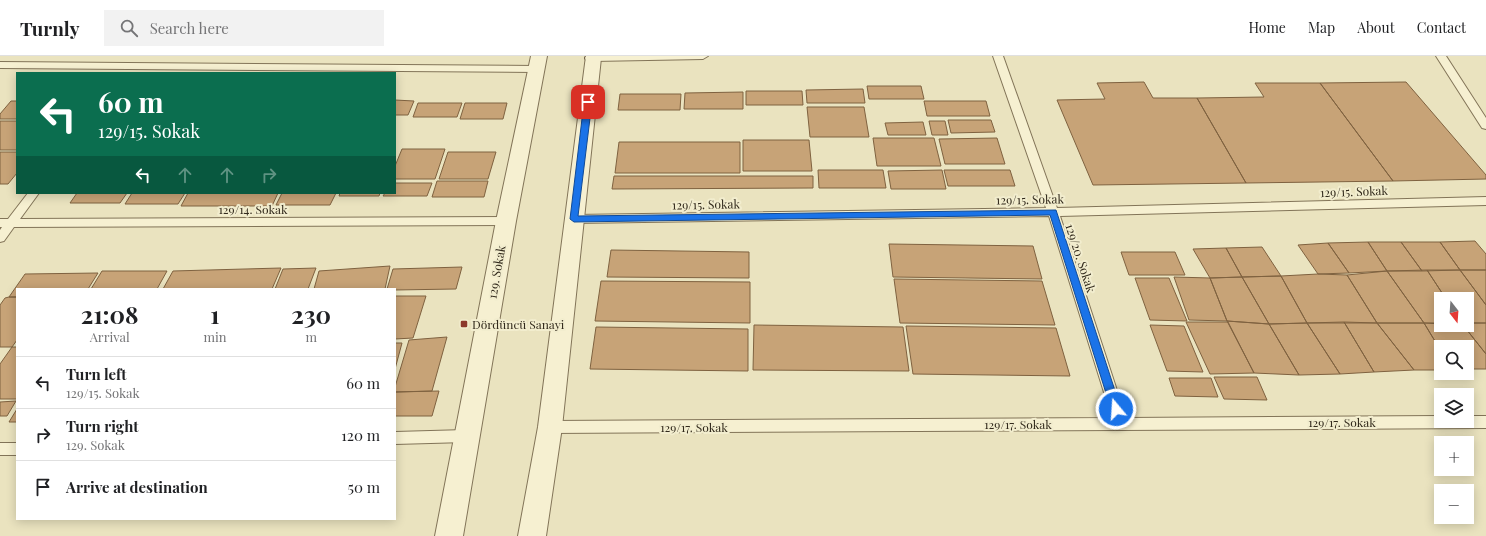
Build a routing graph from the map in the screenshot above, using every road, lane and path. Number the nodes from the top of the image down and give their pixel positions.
1 (135, 56) edge
2 (703, 56) edge
3 (998, 56) edge
4 (1441, 56) edge
5 (593, 57) edge
6 (538, 62) edge
7 (0, 65) edge
8 (125, 70) edge
9 (1486, 126) edge
10 (33, 194) edge
11 (1486, 201) edge
12 (1053, 212) junction
13 (574, 219) junction
14 (506, 221) junction
15 (6, 223) edge
16 (0, 238) edge
17 (1486, 422) edge
18 (1121, 424) junction
19 (550, 428) junction
20 (466, 436) junction
21 (396, 438) edge
22 (0, 449) edge
23 (16, 449) edge
24 (449, 536) edge
25 (532, 536) edge

1 - 8 lane
2 - 5 lane
3 - 12 lane, 129/20. Sokak
4 - 9 lane
5 - 13 street
6 - 8 lane
6 - 14 street, 129. Sokak
7 - 8 lane
10 - 15 lane
11 - 12 lane, 129/15. Sokak
12 - 13 lane, 129/15. Sokak
12 - 18 lane, 129/20. Sokak
13 - 19 street
14 - 15 lane, 129/14. Sokak
14 - 20 street, 129. Sokak
15 - 16 lane
17 - 18 lane, 129/17. Sokak
18 - 19 lane, 129/17. Sokak
19 - 25 street
20 - 21 lane
20 - 24 street, 129. Sokak
22 - 23 lane

